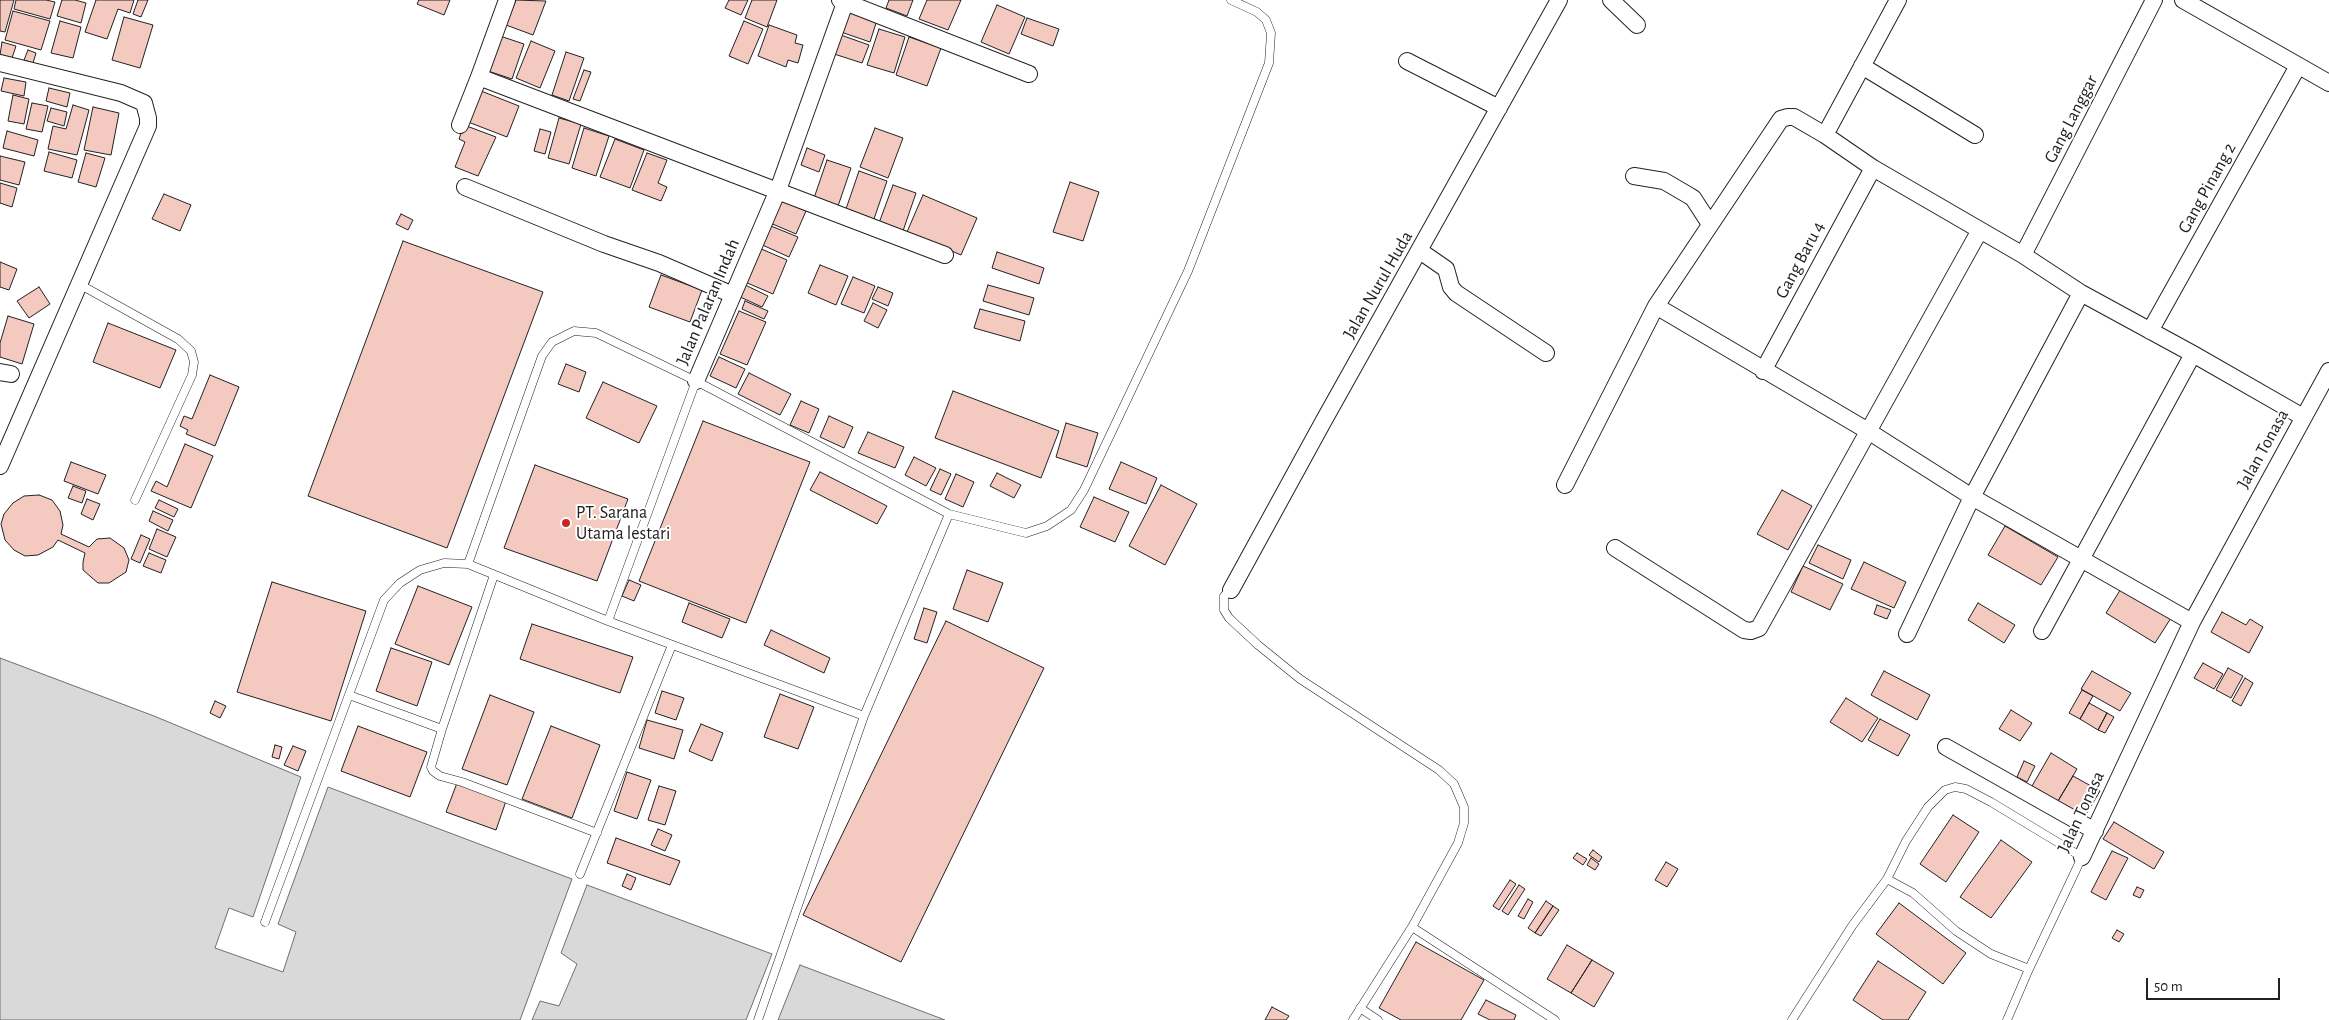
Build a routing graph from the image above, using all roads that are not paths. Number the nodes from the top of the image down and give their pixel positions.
1 (507, 0) edge
2 (1231, 0) edge
3 (1559, 0) edge
4 (1611, 0) edge
5 (1898, 0) edge
6 (2154, 0) edge
7 (2183, 0) edge
8 (844, 1) edge
9 (1637, 25) dead end
10 (1407, 61) dead end
11 (0, 63) edge
12 (1862, 66) junction
13 (2298, 66) junction
14 (1029, 74) dead end
15 (479, 77) junction
16 (2329, 84) edge
17 (1499, 108) junction
18 (460, 125) dead end
19 (1825, 135) junction
20 (1975, 135) dead end
21 (1873, 168) junction
22 (1634, 176) dead end
23 (464, 187) dead end
24 (778, 190) junction
25 (1710, 224) junction
26 (1980, 230) junction
27 (1420, 251) junction
28 (945, 255) dead end
29 (2023, 255) junction
30 (79, 284) junction
31 (2081, 293) junction
32 (733, 296) junction
33 (1656, 306) junction
34 (2150, 331) junction
35 (1546, 353) dead end
36 (2193, 354) junction
37 (1763, 371) junction
38 (2329, 371) edge
39 (696, 381) junction
40 (2303, 418) junction
41 (1868, 431) junction
42 (0, 466) edge
43 (1565, 485) dead end
44 (1972, 497) junction
45 (135, 500) dead end
46 (949, 514) junction
47 (1614, 548) dead end
48 (2081, 558) junction
49 (468, 564) junction
50 (494, 575) junction
51 (1232, 590) joint
52 (608, 621) junction
53 (2192, 622) junction
54 (2042, 631) dead end
55 (1907, 634) dead end
56 (672, 644) junction
57 (349, 695) junction
58 (864, 716) junction
59 (442, 728) junction
60 (1946, 747) dead end
61 (2094, 831) junction
62 (596, 833) junction
63 (2082, 857) junction
64 (580, 874) dead end
65 (1887, 879) junction
66 (265, 922) dead end
67 (1412, 927) junction
68 (2029, 969) junction
69 (1360, 1008) junction
70 (758, 1020) edge
71 (1353, 1020) edge
72 (1378, 1020) edge
73 (1555, 1020) edge
74 (1792, 1020) edge
75 (2007, 1020) edge

1 - 15 street
2 - 46 lane
3 - 17 street, Jalan Nurul Huda
4 - 9 street
5 - 12 street
6 - 29 street, Gang Langgar
7 - 13 street
8 - 14 street
8 - 24 street, Jalan Palaran Indah
10 - 17 street
11 - 30 street
12 - 19 street
12 - 20 street
13 - 16 street
13 - 34 street, Gang Pinang 2
15 - 18 street
15 - 24 street
17 - 27 street, Jalan Nurul Huda
19 - 21 street
19 - 25 street
21 - 26 street
21 - 37 street, Gang Baru 4
22 - 25 street
23 - 32 street
24 - 28 street
24 - 32 street, Jalan Palaran Indah
25 - 33 street
26 - 29 street
26 - 41 street
27 - 35 street
27 - 51 street, Jalan Nurul Huda
29 - 31 street
30 - 42 street
30 - 45 lane
31 - 34 street
31 - 44 street
32 - 39 street, Jalan Palaran Indah
33 - 37 street
33 - 43 street
34 - 36 street
36 - 40 street
36 - 48 street
37 - 41 street
38 - 40 street, Jalan Tonasa
39 - 46 lane
39 - 49 lane
39 - 52 lane, Jalan Palaran Indah
40 - 53 street, Jalan Tonasa
41 - 44 street
41 - 47 street
44 - 48 street
44 - 55 street
46 - 58 lane
48 - 53 street
48 - 54 street
49 - 50 lane
49 - 57 lane
50 - 52 lane
50 - 59 lane
51 - 67 lane
52 - 56 lane
53 - 61 street, Jalan Tonasa
56 - 58 lane
56 - 62 lane
57 - 59 lane
57 - 66 lane
58 - 70 lane
59 - 62 lane
60 - 61 street
61 - 63 street, Jalan Tonasa
62 - 64 lane
63 - 65 lane
63 - 68 lane, Jalan Tonasa
65 - 68 lane
65 - 74 lane
67 - 69 lane
67 - 73 lane
68 - 75 lane, Jalan Tonasa
69 - 71 lane
69 - 72 lane

